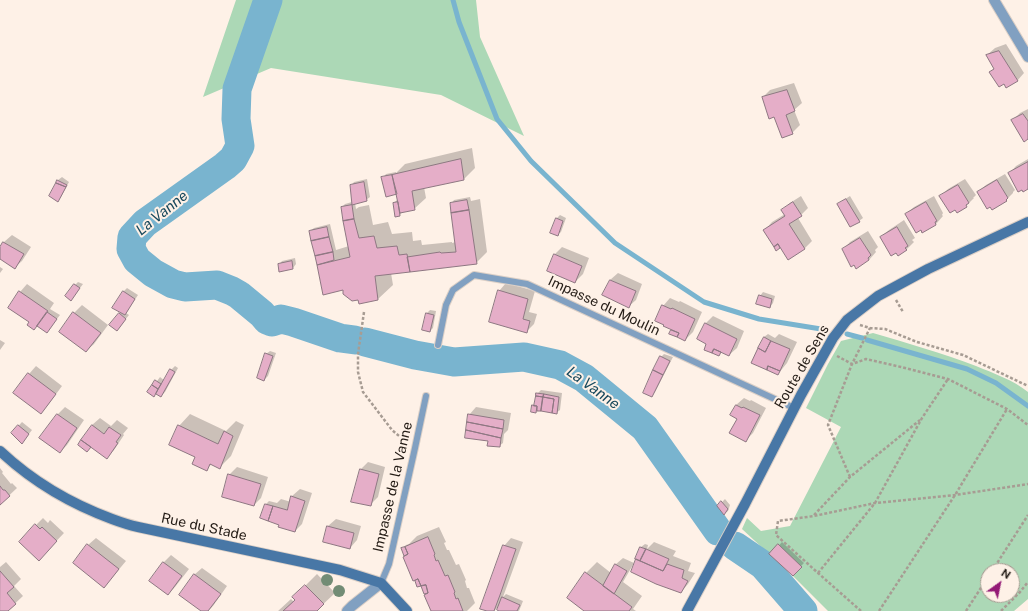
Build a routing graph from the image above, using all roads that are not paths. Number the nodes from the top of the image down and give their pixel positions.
1 (994, 0) edge
2 (1028, 57) edge
3 (1028, 222) edge
4 (438, 345) dead end
5 (426, 396) dead end
6 (794, 408) junction
7 (0, 451) edge
8 (381, 583) junction
9 (347, 611) edge
10 (407, 611) edge
11 (687, 611) edge

1 - 2 street
3 - 6 street, Route de Sens
4 - 6 lane, Impasse du Moulin
5 - 8 lane, Impasse de la Vanne
6 - 11 street, Route de Sens
7 - 8 street, Rue du Stade
8 - 9 street
8 - 10 street, Rue du Stade

